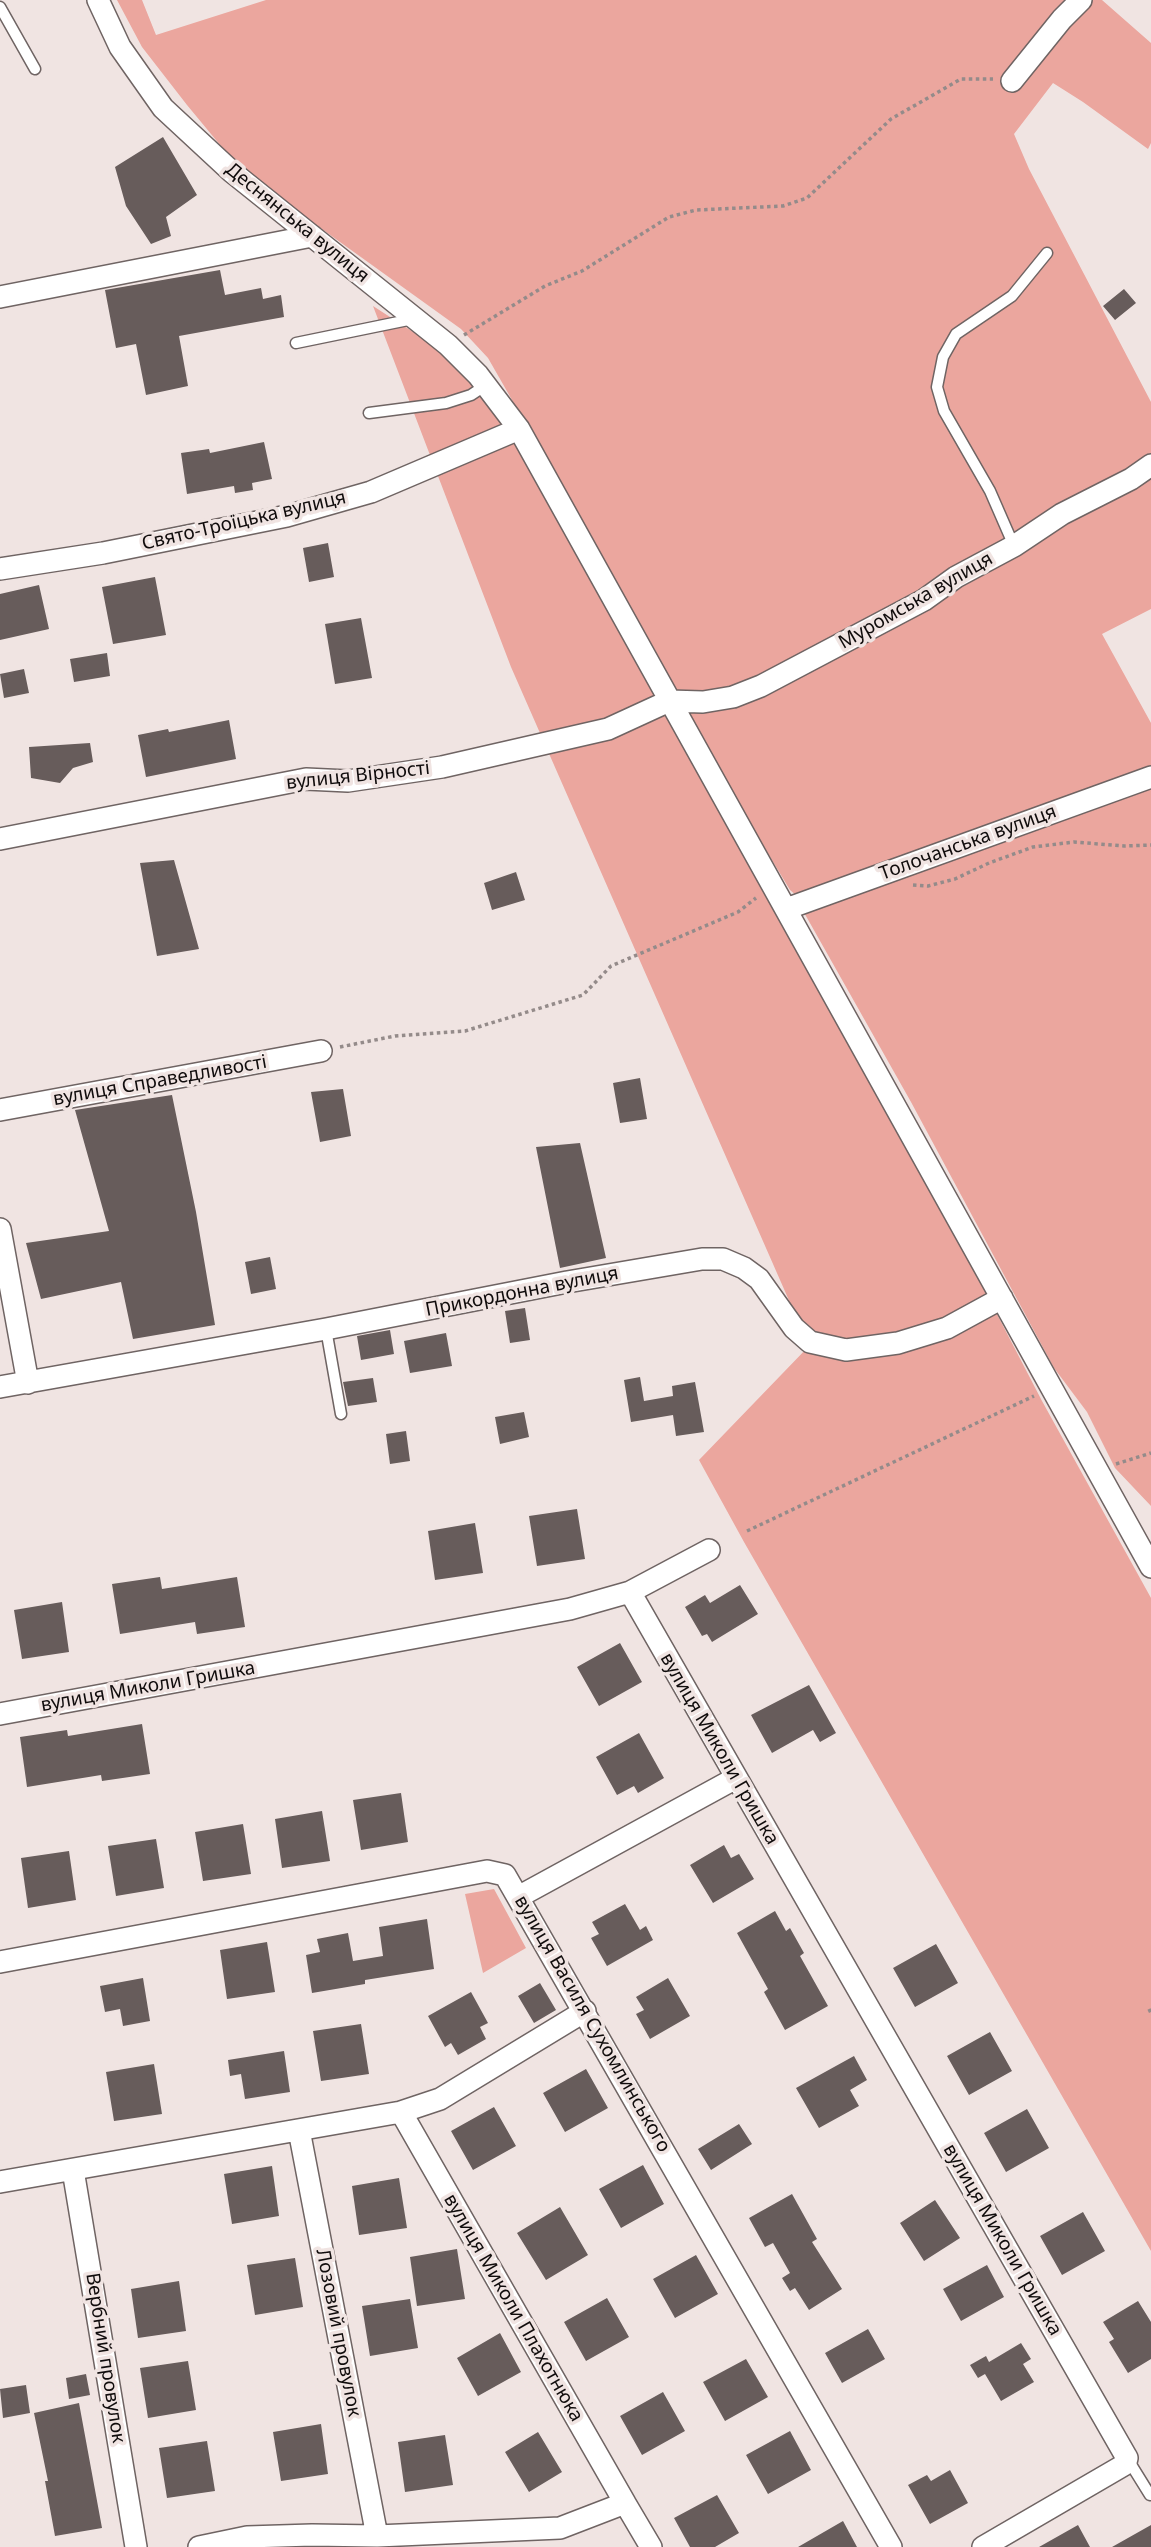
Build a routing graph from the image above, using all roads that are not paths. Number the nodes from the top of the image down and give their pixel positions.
1 (98, 0) edge
2 (1081, 0) edge
3 (0, 7) edge
4 (35, 69) dead end
5 (1012, 81) road end
6 (312, 236) junction
7 (1048, 253) dead end
8 (0, 297) edge
9 (415, 318) junction
10 (296, 343) dead end
11 (486, 385) junction
12 (369, 414) dead end
13 (519, 429) junction
14 (1151, 465) edge
15 (1014, 546) junction
16 (0, 569) edge
17 (669, 701) junction
18 (1146, 778) edge
19 (0, 839) edge
20 (786, 909) junction
21 (321, 1051) road end
22 (0, 1110) edge
23 (0, 1229) edge
24 (1002, 1298) junction
25 (326, 1329) junction
26 (28, 1382) junction
27 (0, 1387) edge
28 (341, 1414) dead end
29 (709, 1550) dead end
30 (1151, 1567) edge
31 (629, 1592) junction
32 (0, 1714) edge
33 (736, 1779) junction
34 (520, 1896) junction
35 (0, 1962) edge
36 (585, 2011) junction
37 (401, 2112) junction
38 (299, 2130) junction
39 (74, 2170) junction
40 (0, 2182) edge
41 (1127, 2458) junction
42 (1150, 2496) edge
43 (625, 2503) junction
44 (377, 2536) junction
45 (136, 2547) edge
46 (199, 2547) edge
47 (651, 2547) edge
48 (891, 2547) edge
49 (983, 2547) edge

1 - 6 street, Деснянська вулиця
2 - 5 street
3 - 4 lane
6 - 8 street
6 - 9 street, Деснянська вулиця
7 - 15 lane
9 - 10 lane
9 - 11 street, Деснянська вулиця
11 - 12 lane
11 - 13 street, Деснянська вулиця
13 - 16 street, Свято-Троїцька вулиця
13 - 17 street, Деснянська вулиця
14 - 15 street, Муромська вулиця
15 - 17 street, Муромська вулиця
17 - 19 street, вулиця Вірності
17 - 20 street, Деснянська вулиця
18 - 20 street, Толочанська вулиця
20 - 24 street, Деснянська вулиця
21 - 22 street, вулиця Справедливості
23 - 26 street
24 - 25 street, Прикордонна вулиця
24 - 30 street, Деснянська вулиця
25 - 26 street, Прикордонна вулиця
25 - 28 lane
26 - 27 street, Прикордонна вулиця
29 - 31 street
31 - 32 street, вулиця Миколи Гришка
31 - 33 street, вулиця Миколи Гришка
33 - 34 street
33 - 41 street, вулиця Миколи Гришка
34 - 35 street, вулиця Василя Сухомлинського
34 - 36 street, вулиця Василя Сухомлинського
36 - 37 street
36 - 48 street, вулиця Василя Сухомлинського
37 - 38 street
37 - 43 street, вулиця Миколи Плахотнюка
38 - 39 street
38 - 44 street, Лозовий провулок
39 - 40 street
39 - 45 street, Вербний провулок
41 - 42 lane
41 - 49 street
43 - 44 street
43 - 47 street, вулиця Миколи Плахотнюка
44 - 46 street

